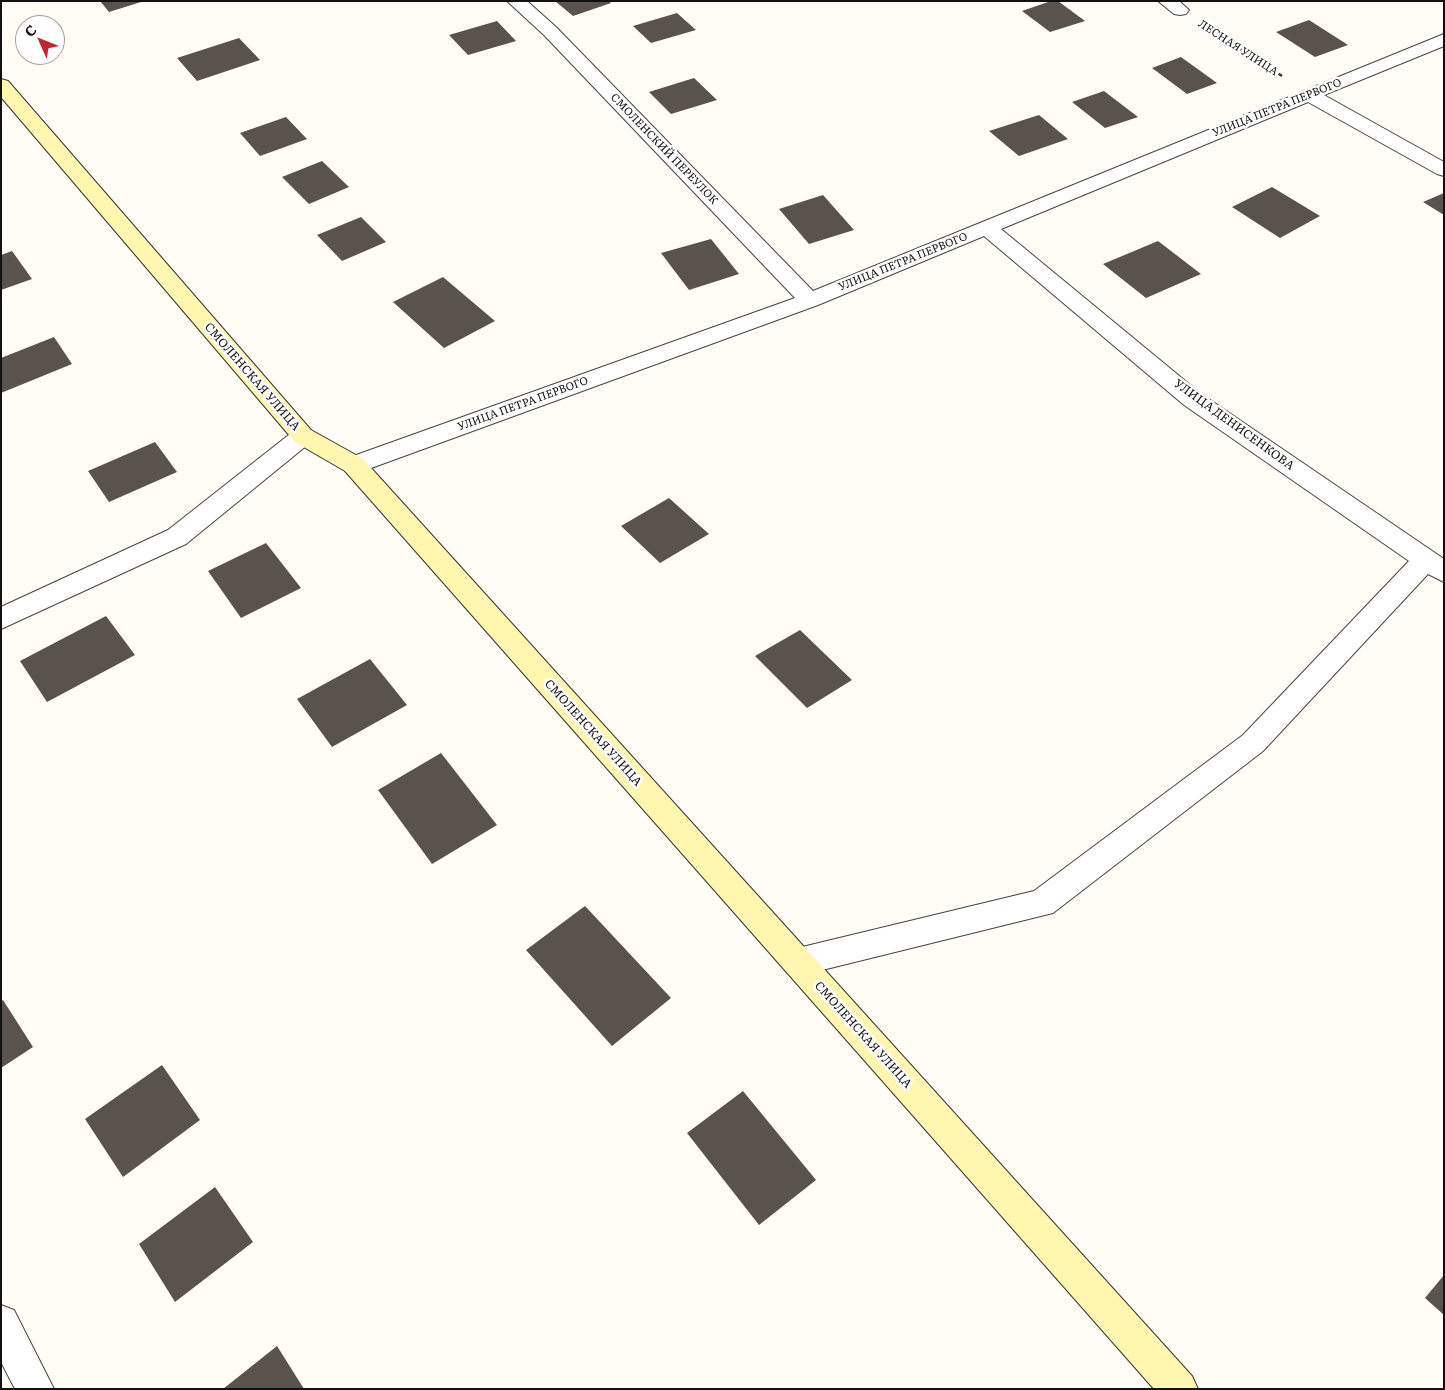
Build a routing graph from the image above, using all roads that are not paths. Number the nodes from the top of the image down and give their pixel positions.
1 (516, 1) edge
2 (1444, 39) edge
3 (1, 85) edge
4 (1310, 95) junction
5 (1444, 170) edge
6 (987, 228) junction
7 (810, 300) junction
8 (303, 436) junction
9 (354, 465) junction
10 (1435, 566) edge
11 (1, 620) edge
12 (798, 962) junction
13 (1, 1323) edge
14 (35, 1389) edge
15 (1180, 1389) edge

1 - 7 street, СМОЛЕНСКИЙ ПЕРЕУЛОК
2 - 4 street, УЛИЦА ПЕТРА ПЕРВОГО
3 - 8 street, СМОЛЕНСКАЯ УЛИЦА
4 - 5 street
4 - 6 street, УЛИЦА ПЕТРА ПЕРВОГО
6 - 7 street, УЛИЦА ПЕТРА ПЕРВОГО
6 - 10 street, УЛИЦА ДЕНИСЕНКОВА
7 - 9 street, УЛИЦА ПЕТРА ПЕРВОГО
8 - 9 street, СМОЛЕНСКАЯ УЛИЦА
8 - 11 street
9 - 12 street, СМОЛЕНСКАЯ УЛИЦА
10 - 12 street
12 - 15 street, СМОЛЕНСКАЯ УЛИЦА
13 - 14 street

